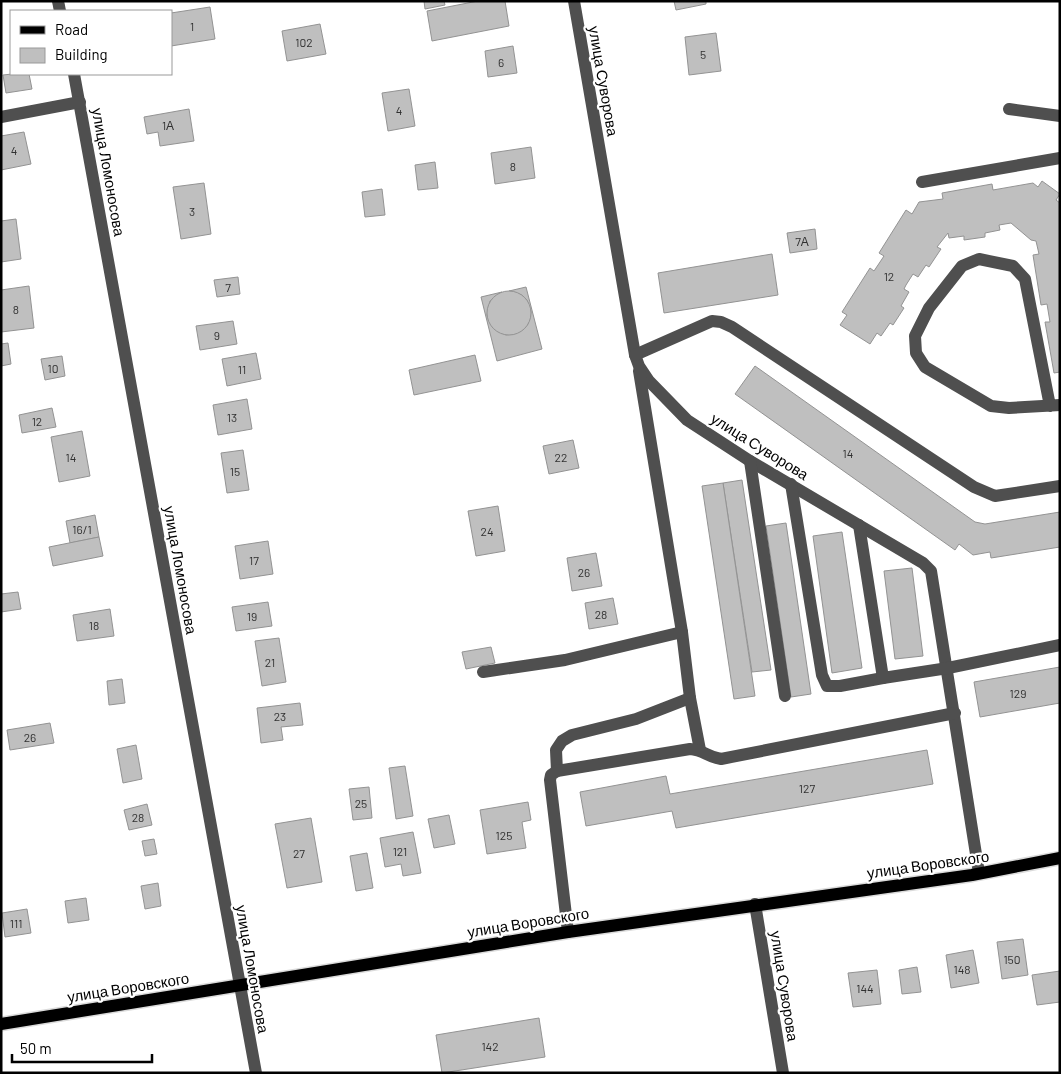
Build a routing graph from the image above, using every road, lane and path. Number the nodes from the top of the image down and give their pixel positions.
1 (574, 1) edge
2 (74, 75) edge
3 (80, 102) junction
4 (1008, 109) dead end
5 (1060, 116) edge
6 (1, 118) edge
7 (1060, 158) edge
8 (922, 182) dead end
9 (637, 361) junction
10 (1055, 406) edge
11 (750, 461) junction
12 (791, 484) junction
13 (1060, 486) edge
14 (860, 525) junction
15 (682, 632) junction
16 (1060, 645) edge
17 (948, 668) junction
18 (483, 672) dead end
19 (883, 678) junction
20 (785, 696) dead end
21 (690, 698) junction
22 (955, 713) junction
23 (700, 750) junction
24 (557, 771) junction
25 (1060, 858) edge
26 (979, 874) junction
27 (755, 904) junction
28 (568, 932) junction
29 (240, 985) junction
30 (1, 1024) edge
31 (256, 1073) edge
32 (783, 1073) edge

1 - 9 street, улица Суворова
2 - 3 street, улица Ломоносова
3 - 6 street
3 - 29 street, улица Ломоносова
4 - 5 street
7 - 8 street
9 - 11 street, улица Суворова
9 - 13 street
9 - 15 street
10 - 10 street
11 - 12 street, улица Суворова
11 - 20 street
12 - 14 street, улица Суворова
12 - 19 street
14 - 17 street, улица Суворова
14 - 19 street
15 - 18 street
15 - 21 street
16 - 17 street
17 - 19 street
17 - 22 street, улица Суворова
21 - 23 street
21 - 24 street
22 - 23 street
22 - 26 street, улица Суворова
23 - 24 street
24 - 28 street
25 - 26 main road, улица Воровского
26 - 27 main road, улица Воровского
27 - 28 main road, улица Воровского
27 - 32 street, улица Суворова
28 - 29 main road, улица Воровского
29 - 30 main road, улица Воровского
29 - 31 street, улица Ломоносова

